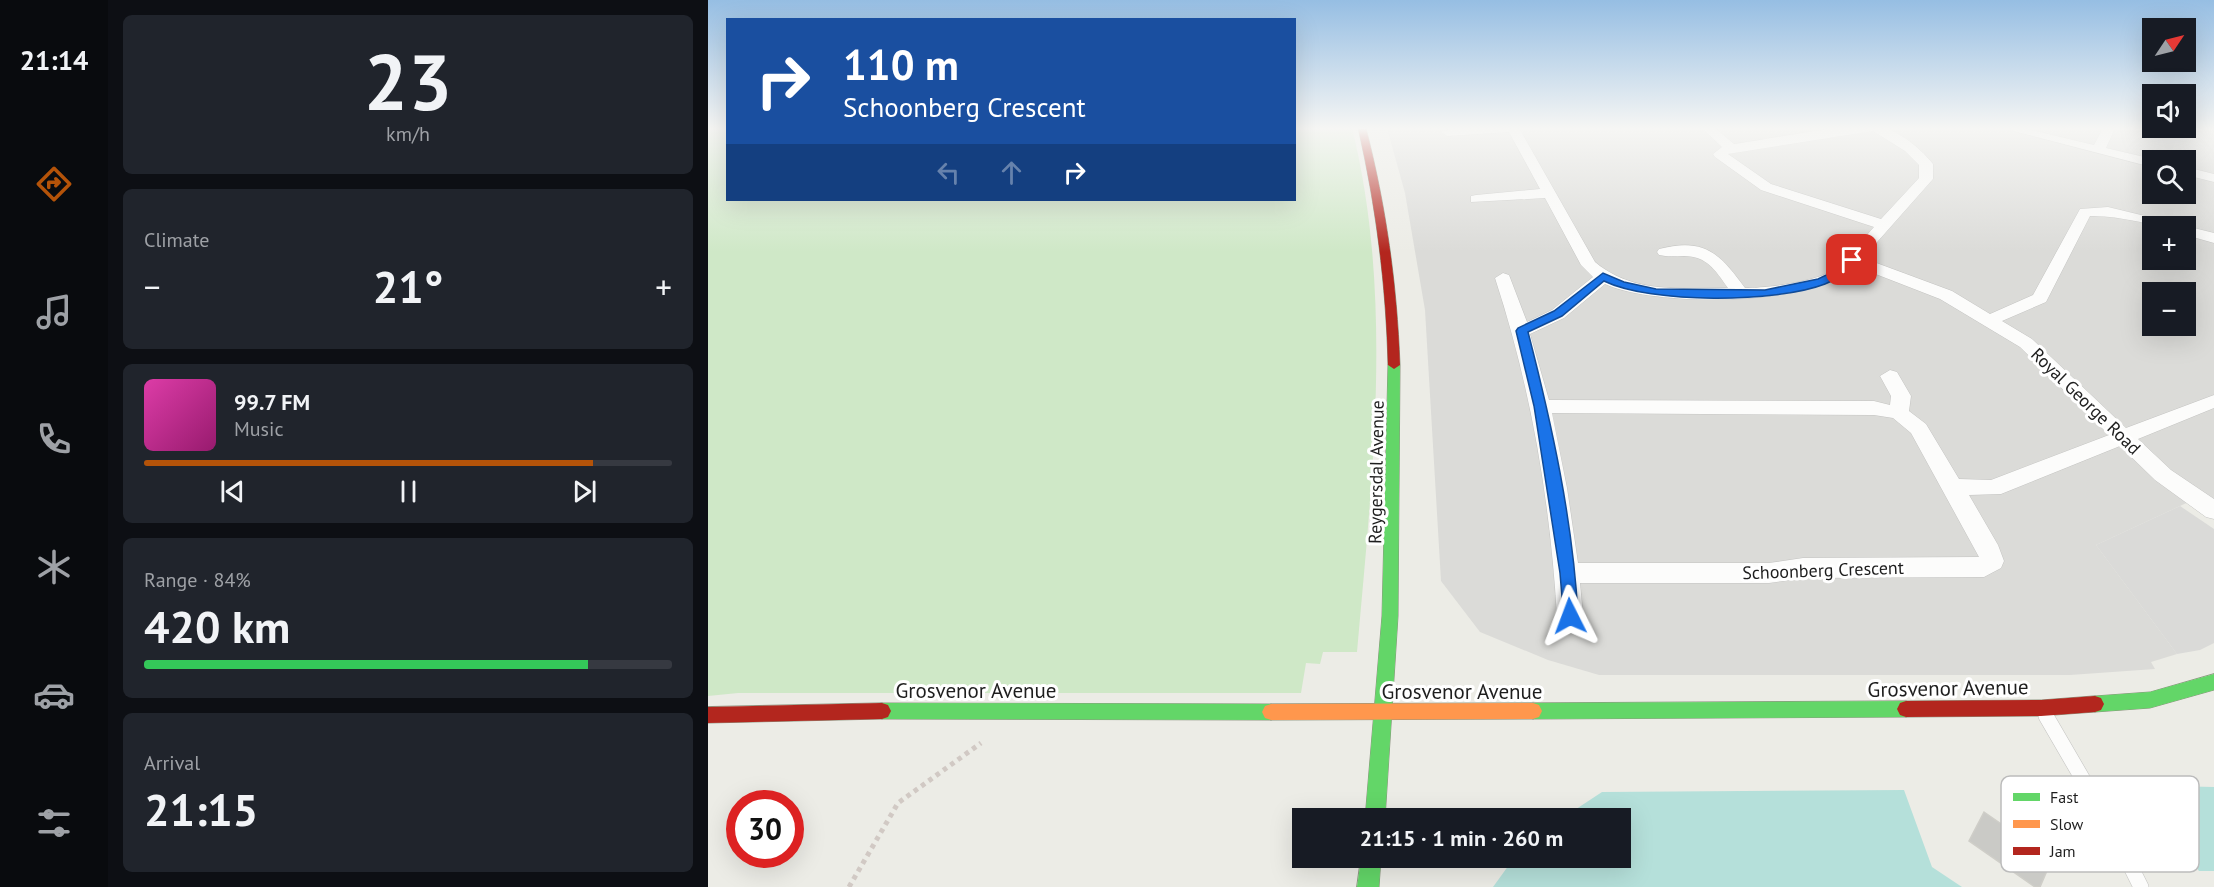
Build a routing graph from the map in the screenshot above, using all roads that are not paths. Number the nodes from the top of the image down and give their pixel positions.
1 (1371, 169) edge
2 (1536, 169) edge
3 (1740, 169) edge
4 (1928, 169) edge
5 (2196, 174) edge
6 (2214, 178) edge
7 (1549, 193) junction
8 (1476, 199) dead end
9 (2142, 219) edge
10 (1884, 225) junction
11 (2196, 234) edge
12 (2214, 238) edge
13 (1665, 252) dead end
14 (1852, 260) junction
15 (1603, 277) junction
16 (1503, 278) dead end
17 (1740, 293) junction
18 (1990, 320) junction
19 (1522, 331) junction
20 (1890, 376) dead end
21 (2214, 401) edge
22 (1541, 406) junction
23 (1899, 413) junction
24 (2125, 437) junction
25 (1952, 487) junction
26 (2214, 511) edge
27 (1568, 573) junction
28 (1570, 616) dead end
29 (2214, 682) edge
30 (2041, 708) junction
31 (1386, 712) junction
32 (708, 715) edge
33 (2081, 776) edge
34 (1376, 808) edge
35 (1370, 868) edge
36 (2134, 872) edge
37 (1368, 887) edge
38 (2141, 887) edge

1 - 31 main road, Reygersdal Avenue
2 - 7 street
3 - 10 street
4 - 10 street
5 - 6 street
7 - 8 street
7 - 15 street
9 - 18 street
10 - 14 street
11 - 12 street
13 - 17 street
14 - 17 street
14 - 18 street, Royal George Road
15 - 17 street
15 - 19 street
16 - 19 street
18 - 24 street, Royal George Road
19 - 22 street
20 - 23 street
21 - 24 street
22 - 23 street
22 - 27 street
23 - 25 street, Schoonberg Crescent
24 - 25 street
24 - 26 street, Royal George Road
25 - 27 street, Schoonberg Crescent
27 - 28 street
29 - 30 main road, Grosvenor Avenue
30 - 31 main road, Grosvenor Avenue
30 - 33 lane
31 - 32 main road, Grosvenor Avenue
31 - 34 main road, Reygersdal Avenue
35 - 37 main road
36 - 38 lane

